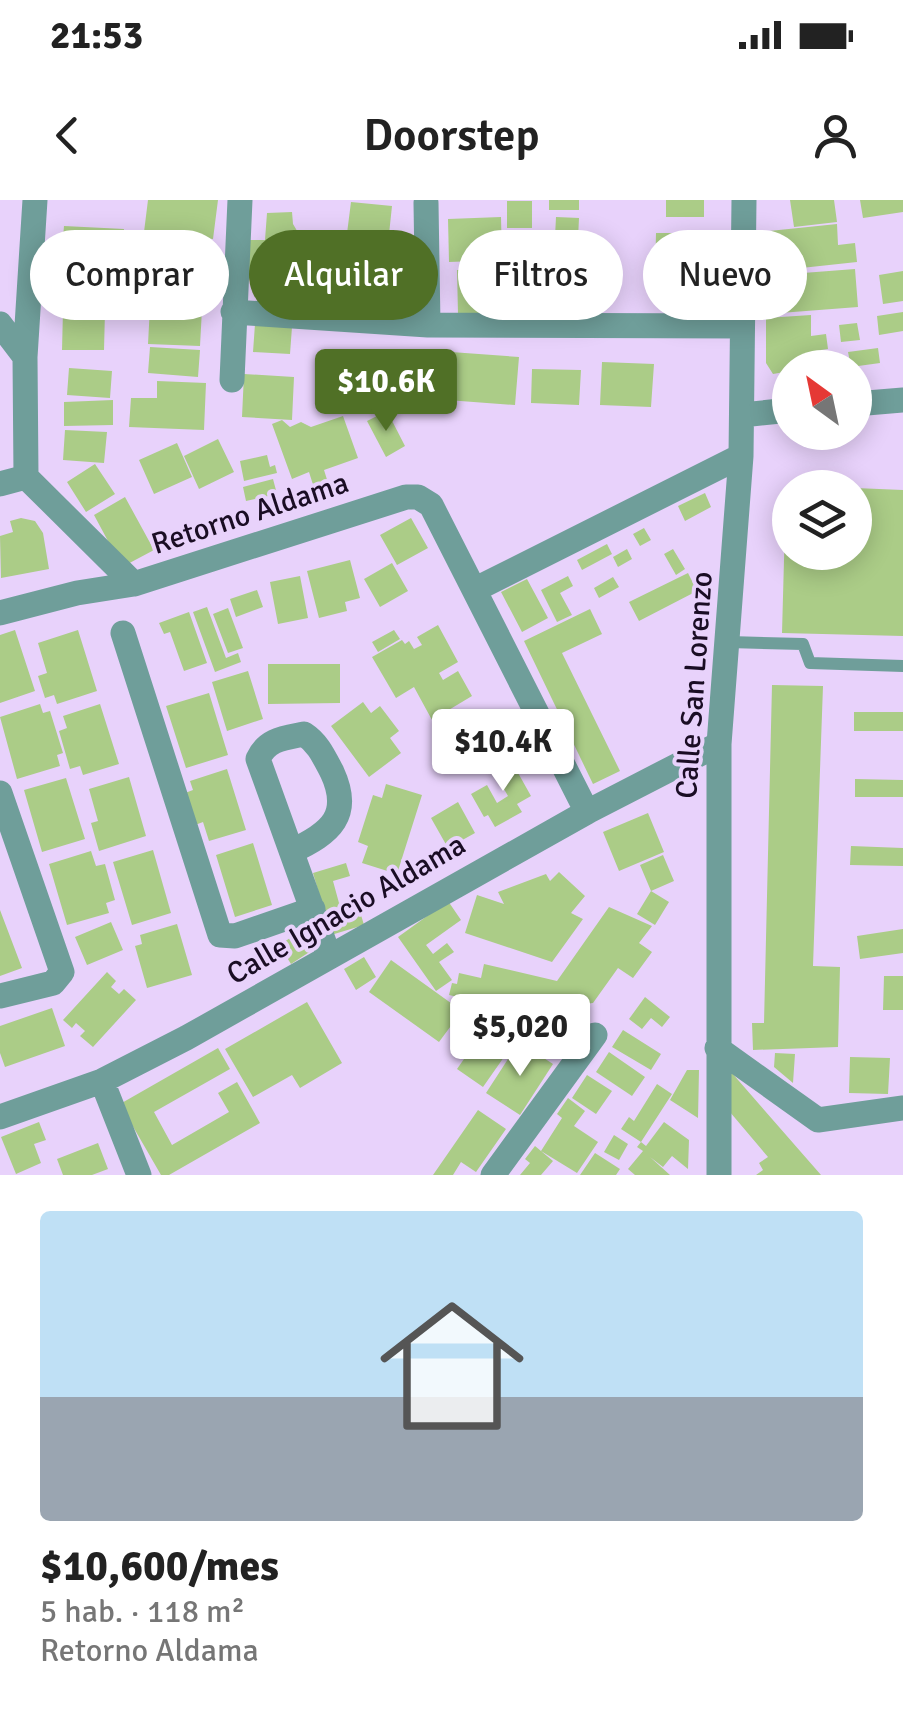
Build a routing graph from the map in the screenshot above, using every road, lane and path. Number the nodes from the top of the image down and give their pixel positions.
1 (35, 200) edge
2 (240, 200) edge
3 (744, 200) edge
4 (426, 203) dead end
5 (233, 312) junction
6 (0, 324) edge
7 (428, 326) junction
8 (742, 326) junction
9 (25, 356) junction
10 (232, 380) dead end
11 (903, 400) edge
12 (872, 403) edge
13 (772, 412) edge
14 (742, 415) junction
15 (741, 456) junction
16 (26, 477) junction
17 (0, 484) edge
18 (134, 584) junction
19 (476, 589) junction
20 (0, 612) edge
21 (124, 633) dead end
22 (729, 642) junction
23 (903, 666) edge
24 (719, 744) junction
25 (0, 793) edge
26 (587, 812) junction
27 (292, 851) dead end
28 (313, 909) junction
29 (329, 956) junction
30 (0, 996) edge
31 (595, 1035) dead end
32 (718, 1048) junction
33 (102, 1081) junction
34 (903, 1108) edge
35 (0, 1117) edge
36 (139, 1175) edge
37 (494, 1175) edge
38 (720, 1175) edge

1 - 9 street
2 - 5 street
3 - 8 street, Calle San Lorenzo
4 - 7 street
5 - 7 street
5 - 10 street
6 - 9 street
7 - 8 street
8 - 14 street, Calle San Lorenzo
9 - 16 street
11 - 12 street
13 - 14 street
14 - 15 street, Calle San Lorenzo
15 - 19 street
15 - 22 street, Calle San Lorenzo
16 - 17 street
16 - 18 street, Retorno Aldama
18 - 19 street, Retorno Aldama
18 - 20 street
19 - 26 street, Retorno Aldama
21 - 28 street
22 - 23 lane
22 - 24 street, Calle San Lorenzo
24 - 26 street, Calle Ignacio Aldama
24 - 32 street, Calle San Lorenzo
25 - 30 street
26 - 29 street, Calle Ignacio Aldama
27 - 28 street
28 - 29 street
29 - 33 street, Calle Ignacio Aldama
31 - 37 street
32 - 34 street
32 - 38 street, Calle San Lorenzo
33 - 35 street, Calle Ignacio Aldama
33 - 36 street

